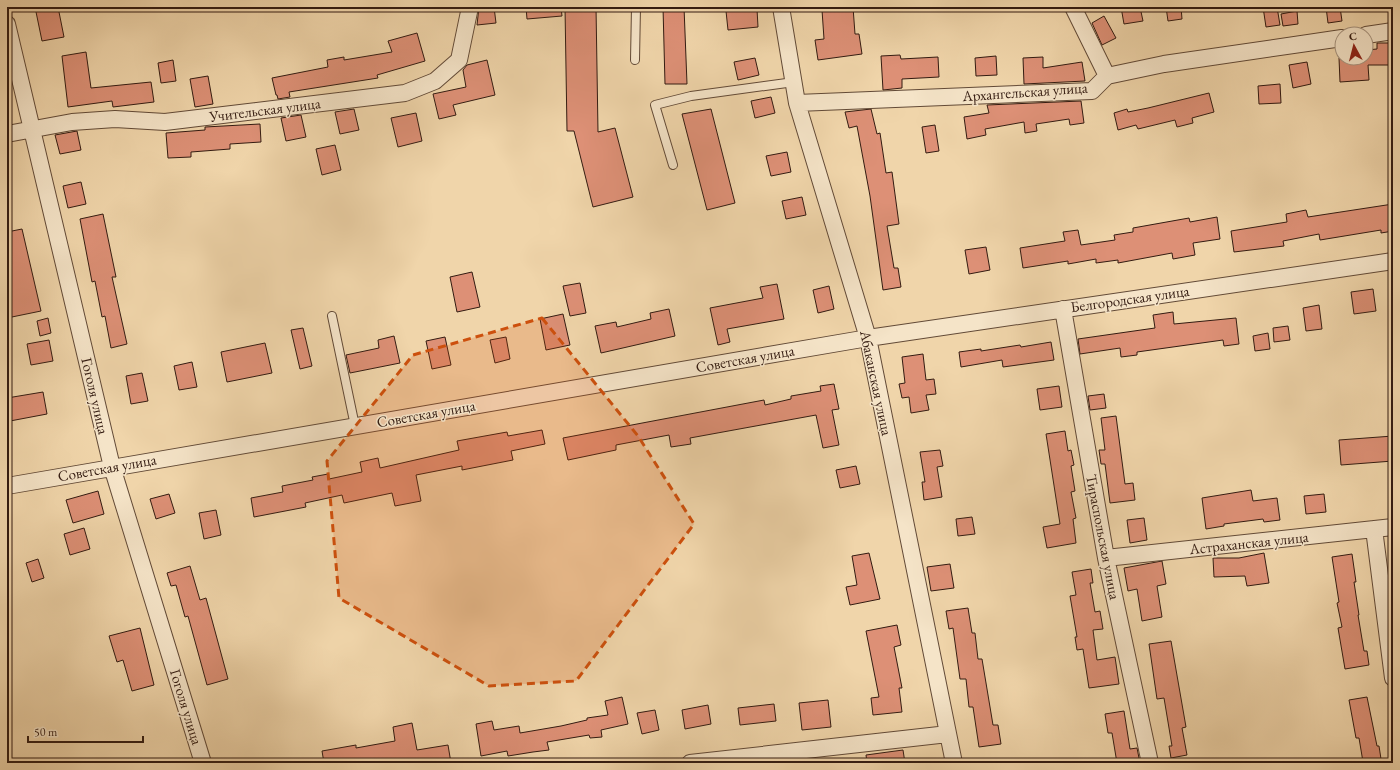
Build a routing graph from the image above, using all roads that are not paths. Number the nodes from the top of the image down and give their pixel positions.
1 (470, 7) edge
2 (636, 7) edge
3 (781, 7) edge
4 (1073, 7) edge
5 (7, 24) edge
6 (1393, 30) edge
7 (1374, 33) edge
8 (1334, 39) edge
9 (635, 60) dead end
10 (1107, 76) junction
11 (794, 82) junction
12 (797, 103) junction
13 (31, 129) junction
14 (7, 134) edge
15 (673, 165) dead end
16 (1393, 261) edge
17 (1063, 309) junction
18 (332, 316) dead end
19 (868, 338) junction
20 (845, 342) joint
21 (355, 426) junction
22 (112, 467) junction
23 (7, 486) edge
24 (1393, 527) edge
25 (1374, 529) junction
26 (1106, 558) junction
27 (1393, 678) edge
28 (948, 734) junction
29 (203, 763) edge
30 (690, 763) edge
31 (954, 763) edge
32 (1150, 763) edge

1 - 13 street, Учительская улица
2 - 9 lane
3 - 11 street, Абаканская улица
4 - 10 street
5 - 13 street, Гоголя улица
6 - 7 street
8 - 10 street, Архангельская улица
10 - 12 street, Архангельская улица
11 - 12 street, Абаканская улица
11 - 15 lane
12 - 19 street, Абаканская улица
13 - 14 street, Учительская улица
13 - 22 street, Гоголя улица
16 - 17 street, Белгородская улица
17 - 19 street, Белгородская улица
17 - 26 street, Тираспольская улица
18 - 21 lane
19 - 20 street, Белгородская улица
19 - 28 street, Абаканская улица
20 - 21 street, Советская улица
21 - 22 street, Советская улица
22 - 23 street, Советская улица
22 - 29 street, Гоголя улица
24 - 25 street, Астраханская улица
25 - 26 street, Астраханская улица
25 - 27 street
26 - 32 street, Тираспольская улица
28 - 30 street
28 - 31 street, Абаканская улица

